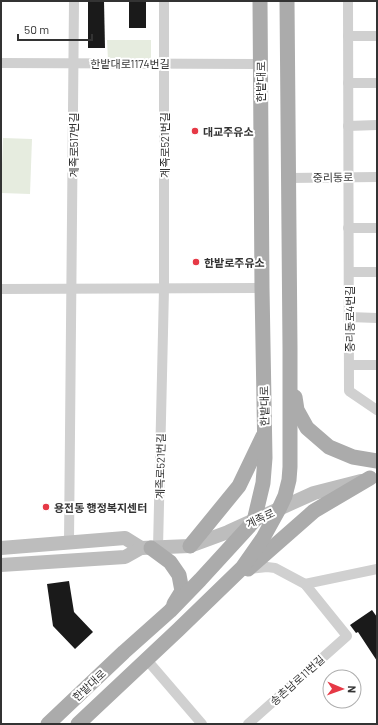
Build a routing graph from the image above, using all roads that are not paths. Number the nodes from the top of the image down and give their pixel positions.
1 (74, 1) edge
2 (164, 1) edge
3 (260, 1) edge
4 (287, 1) edge
5 (348, 1) edge
6 (348, 36) junction
7 (377, 36) edge
8 (1, 63) edge
9 (74, 63) junction
10 (165, 63) junction
11 (260, 64) junction
12 (348, 83) junction
13 (377, 83) edge
14 (377, 125) edge
15 (348, 126) junction
16 (348, 177) junction
17 (377, 177) edge
18 (289, 178) junction
19 (348, 228) junction
20 (377, 228) edge
21 (349, 272) junction
22 (377, 272) edge
23 (164, 288) junction
24 (262, 288) junction
25 (1, 289) edge
26 (72, 290) junction
27 (349, 317) junction
28 (377, 318) edge
29 (290, 348) junction
30 (349, 365) junction
31 (377, 365) edge
32 (377, 410) edge
33 (264, 434) junction
34 (377, 461) edge
35 (374, 477) edge
36 (279, 509) junction
37 (254, 521) junction
38 (69, 542) junction
39 (190, 546) junction
40 (1, 548) edge
41 (150, 548) junction
42 (1, 564) edge
43 (249, 569) junction
44 (377, 569) edge
45 (305, 584) junction
46 (212, 596) junction
47 (170, 611) junction
48 (147, 660) junction
49 (48, 724) edge
50 (78, 724) edge
51 (202, 724) edge
52 (248, 724) edge

1 - 9 street, 계족로517번길
2 - 10 street, 계족로521번길
3 - 11 main road, 한밭대로
4 - 18 main road, 한밭대로
5 - 6 street, 중리동로4번길
6 - 7 street
6 - 12 street, 중리동로4번길
8 - 9 street, 한밭대로1174번길
9 - 10 street, 한밭대로1174번길
9 - 26 street, 계족로517번길
10 - 11 street, 한밭대로1174번길
10 - 23 street, 계족로521번길
11 - 24 main road, 한밭대로
12 - 13 street
12 - 15 street, 중리동로4번길
14 - 15 street
15 - 16 street, 중리동로4번길
16 - 17 street, 중리동로
16 - 18 street, 중리동로
16 - 19 street, 중리동로4번길
18 - 29 main road, 한밭대로
19 - 20 street
19 - 21 street, 중리동로4번길
21 - 22 street, 중리동로4번길
21 - 27 street, 중리동로4번길
23 - 24 street
23 - 26 street
23 - 41 street, 계족로521번길
24 - 33 main road, 한밭대로
25 - 26 street
26 - 38 street, 계족로517번길
27 - 28 street
27 - 30 street, 중리동로4번길
29 - 34 main road
29 - 36 main road, 한밭대로
30 - 31 street, 중리동로4번길
30 - 32 street, 중리동로4번길
33 - 37 main road, 한밭대로
33 - 39 main road
35 - 36 main road, 계족로
35 - 43 main road
36 - 37 main road, 계족로
36 - 46 main road, 한밭대로
37 - 39 main road, 계족로
37 - 47 main road, 한밭대로
38 - 40 main road
38 - 41 main road
39 - 41 main road, 계족로
41 - 42 main road, 계족로
41 - 47 main road
43 - 45 street
43 - 46 main road
44 - 45 street
45 - 52 street, 송촌남로11번길
46 - 48 main road, 한밭대로
47 - 49 main road, 한밭대로
48 - 50 main road, 한밭대로
48 - 51 street

